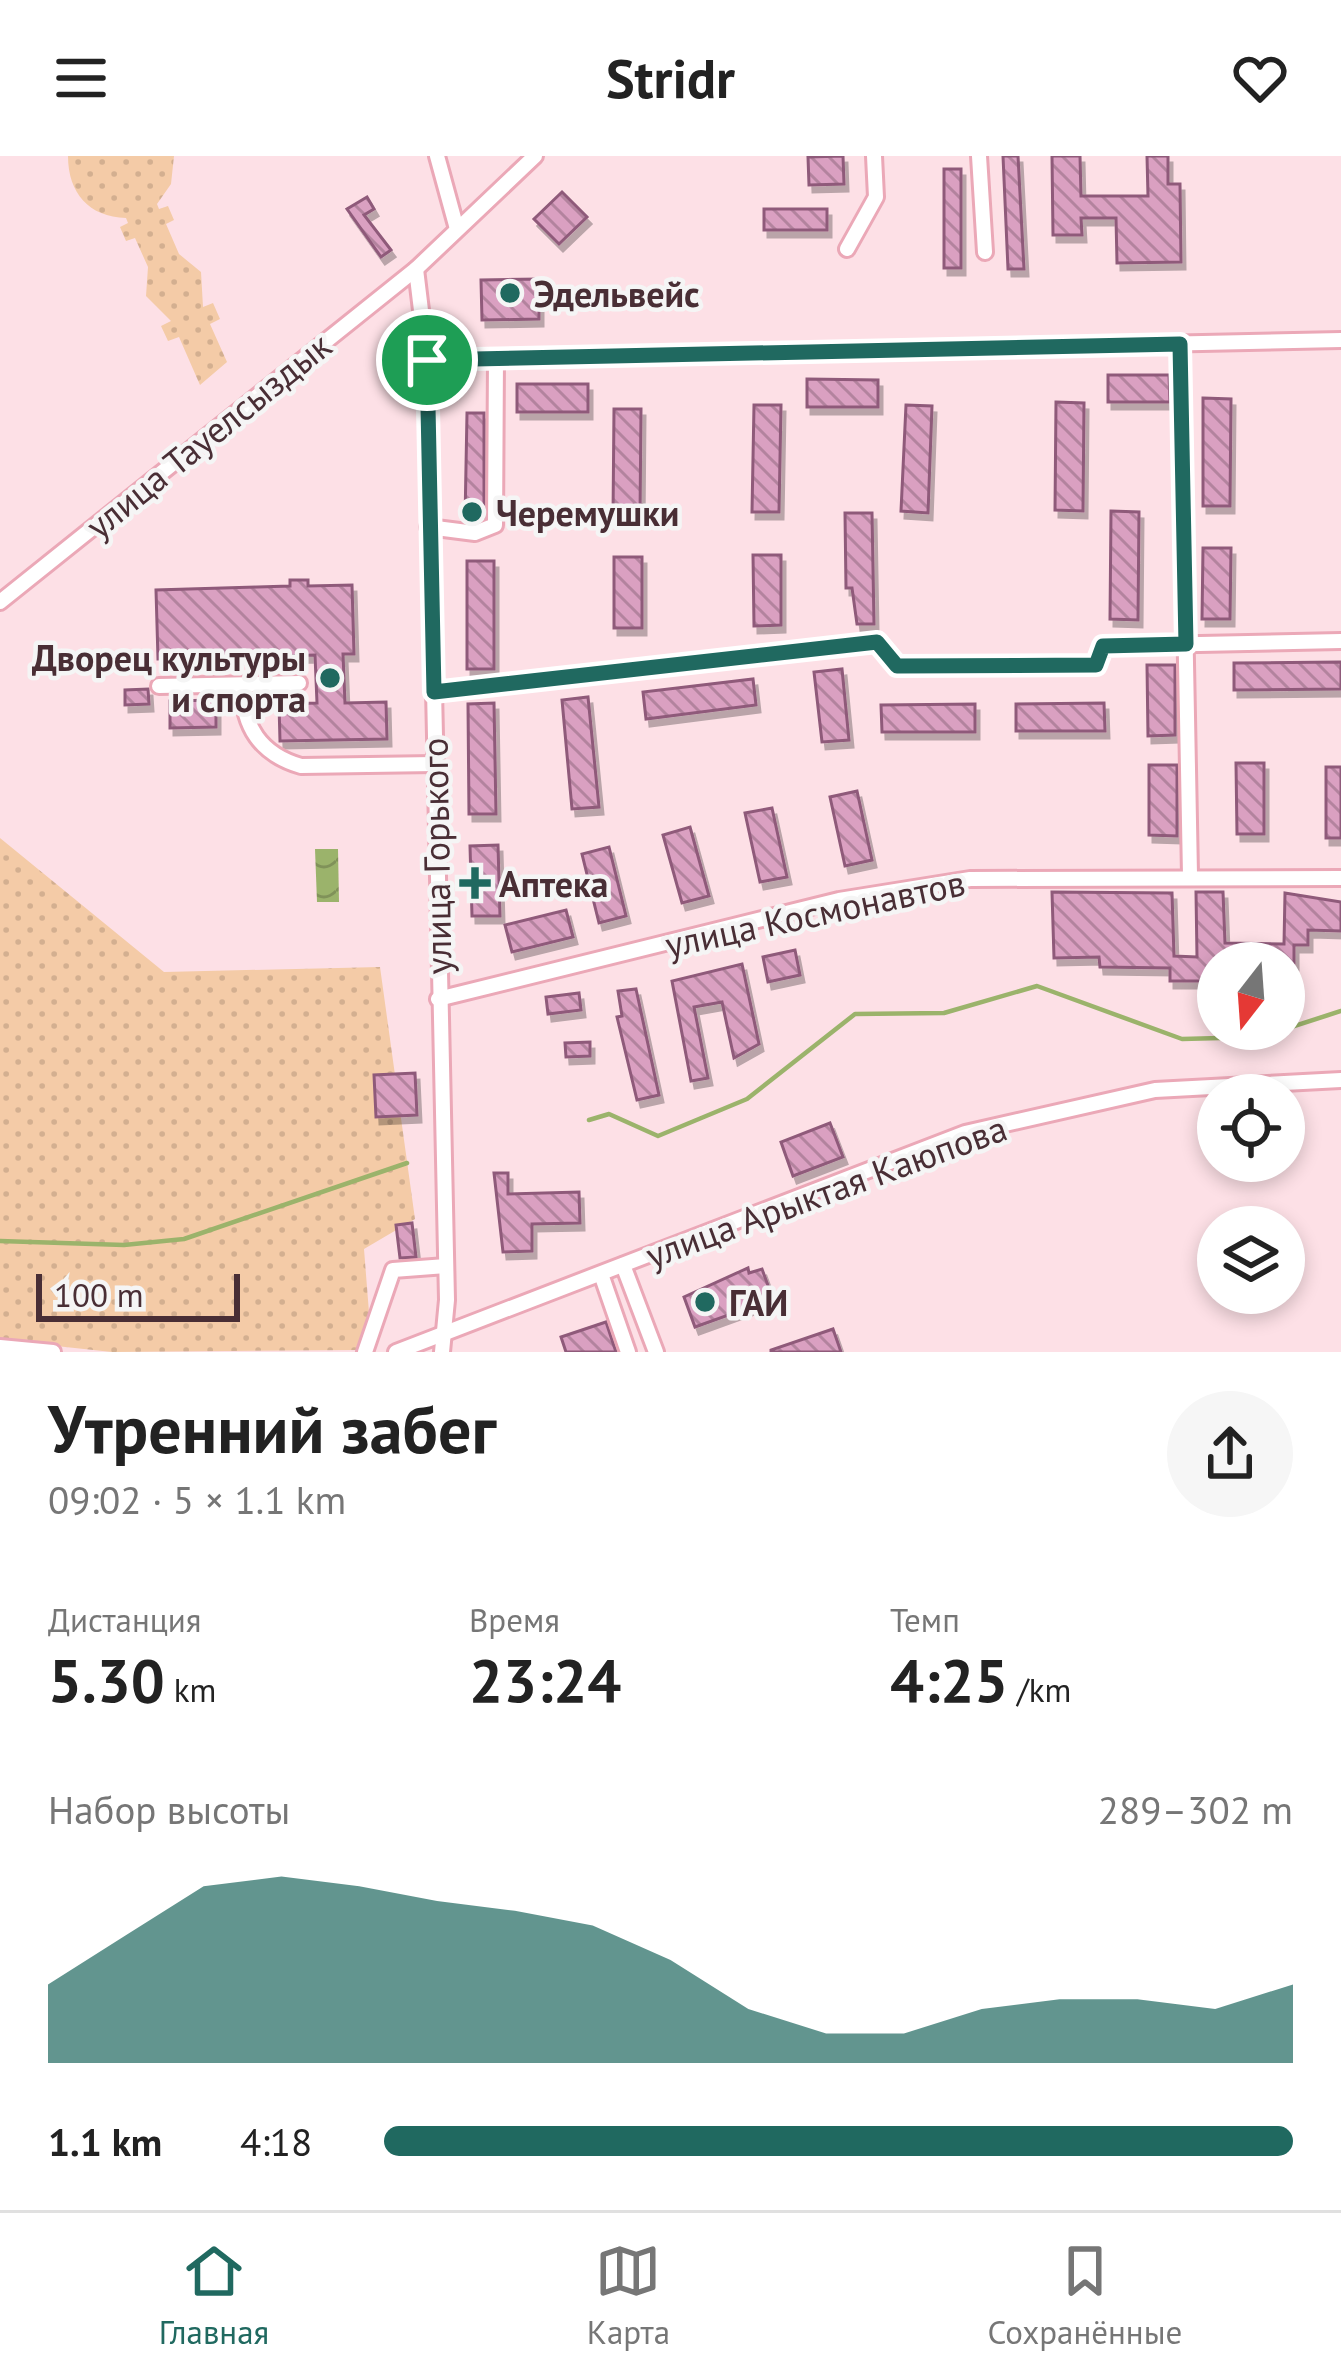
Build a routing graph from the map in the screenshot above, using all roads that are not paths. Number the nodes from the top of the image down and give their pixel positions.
1 (436, 156) edge
2 (535, 156) edge
3 (874, 156) edge
4 (979, 156) edge
5 (457, 229) junction
6 (847, 249) dead end
7 (985, 252) dead end
8 (416, 269) junction
9 (1341, 340) edge
10 (1180, 344) junction
11 (496, 358) junction
12 (427, 360) junction
13 (428, 526) junction
14 (0, 602) edge
15 (1341, 641) edge
16 (1186, 644) junction
17 (298, 683) dead end
18 (242, 685) junction
19 (159, 686) dead end
20 (434, 692) junction
21 (435, 764) junction
22 (1190, 875) junction
23 (1341, 878) edge
24 (438, 998) junction
25 (1341, 1080) edge
26 (623, 1265) junction
27 (446, 1266) junction
28 (601, 1274) junction
29 (444, 1335) junction
30 (1, 1348) edge
31 (53, 1352) edge
32 (365, 1352) edge
33 (397, 1352) edge
34 (442, 1352) edge
35 (628, 1352) edge
36 (656, 1352) edge

1 - 5 street
2 - 5 street, улица Тауелсыздык
3 - 6 street
4 - 7 street
5 - 8 street, улица Тауелсыздык
8 - 12 street, улица Горького
8 - 14 street, улица Тауелсыздык
9 - 10 street
10 - 11 street
10 - 16 street
11 - 12 street
11 - 13 street
12 - 13 street, улица Горького
13 - 20 street, улица Горького
15 - 16 street
16 - 20 street
16 - 22 street
17 - 18 street
18 - 19 street
18 - 21 street
20 - 21 street, улица Горького
21 - 24 street, улица Горького
22 - 23 street, улица Космонавтов
22 - 24 street, улица Космонавтов
24 - 27 street, улица Горького
25 - 26 street, улица Арыктая Каюпова
26 - 28 street, улица Арыктая Каюпова
26 - 36 street
27 - 29 street, улица Горького
27 - 32 street
28 - 29 street, улица Арыктая Каюпова
28 - 35 street
29 - 33 street, улица Арыктая Каюпова
29 - 34 street, улица Горького
30 - 31 street

